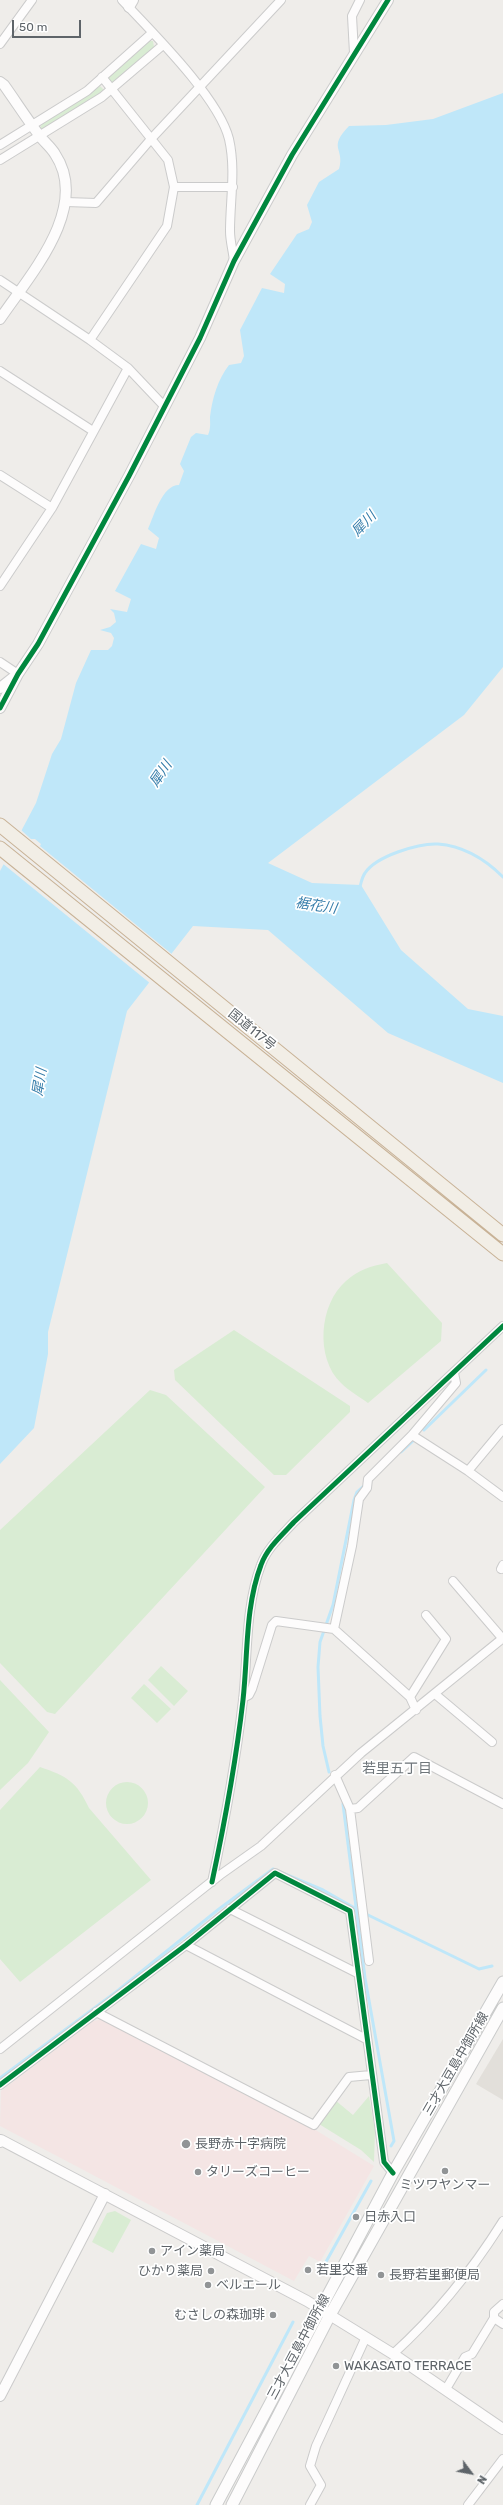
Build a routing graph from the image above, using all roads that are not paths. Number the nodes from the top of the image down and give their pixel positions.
1 (32, 0) edge
2 (281, 0) edge
3 (360, 0) edge
4 (388, 0) edge
5 (128, 2) edge
6 (152, 33) junction
7 (0, 44) edge
8 (163, 45) junction
9 (354, 53) junction
10 (102, 77) junction
11 (0, 82) edge
12 (200, 87) junction
13 (111, 89) junction
14 (32, 124) junction
15 (40, 136) junction
16 (151, 139) junction
17 (0, 145) edge
18 (2, 157) edge
19 (174, 187) junction
20 (233, 187) junction
21 (66, 202) junction
22 (234, 261) junction
23 (0, 280) edge
24 (18, 292) junction
25 (0, 320) edge
26 (90, 340) junction
27 (128, 368) junction
28 (0, 371) edge
29 (164, 406) junction
30 (93, 431) junction
31 (0, 475) edge
32 (52, 508) junction
33 (0, 586) edge
34 (0, 662) edge
35 (18, 674) junction
36 (0, 688) edge
37 (0, 708) edge
38 (0, 825) edge
39 (0, 848) edge
40 (503, 1235) edge
41 (503, 1254) edge
42 (503, 1326) edge
43 (454, 1373) junction
44 (503, 1429) edge
45 (412, 1435) junction
46 (468, 1471) junction
47 (503, 1497) edge
48 (453, 1581) dead end
49 (426, 1615) dead end
50 (328, 1628) junction
51 (503, 1638) edge
52 (436, 1694) junction
53 (410, 1697) junction
54 (243, 1698) junction
55 (416, 1710) junction
56 (492, 1742) dead end
57 (335, 1775) junction
58 (503, 1804) edge
59 (350, 1809) junction
60 (212, 1882) junction
61 (230, 1909) junction
62 (186, 1945) junction
63 (369, 1961) dead end
64 (357, 1973) junction
65 (503, 1982) edge
66 (503, 2008) edge
67 (96, 2012) junction
68 (366, 2039) junction
69 (0, 2049) edge
70 (371, 2074) junction
71 (0, 2085) edge
72 (0, 2140) edge
73 (393, 2173) junction
74 (105, 2194) junction
75 (503, 2221) edge
76 (503, 2304) edge
77 (319, 2308) junction
78 (330, 2315) junction
79 (494, 2318) junction
80 (503, 2324) edge
81 (366, 2337) junction
82 (393, 2354) junction
83 (446, 2389) junction
84 (0, 2396) edge
85 (503, 2429) edge
86 (503, 2459) edge
87 (471, 2504) edge
88 (216, 2505) edge
89 (232, 2505) edge
90 (310, 2505) edge

1 - 7 street
2 - 12 street
3 - 9 street
4 - 9 street
5 - 6 street
6 - 8 street
6 - 10 street
8 - 12 street
8 - 13 street
9 - 22 street
10 - 13 street
10 - 14 street
11 - 14 street
12 - 16 street
12 - 20 street
13 - 15 street
13 - 16 street
14 - 15 street
14 - 17 street
15 - 18 street
15 - 21 street
16 - 19 street
16 - 21 street
19 - 20 street
19 - 26 street
20 - 22 street
21 - 24 street
22 - 29 street
23 - 24 street
24 - 25 street
24 - 26 street
26 - 27 street
27 - 29 street
27 - 30 street
28 - 30 street
29 - 35 street
30 - 32 street
31 - 32 street
32 - 33 street
34 - 35 street
35 - 36 street
35 - 37 street
38 - 40 highway, 国道117号
39 - 41 highway, 国道117号
42 - 43 street
43 - 45 street
43 - 54 street
44 - 46 street
45 - 46 street
45 - 50 street
46 - 47 street
48 - 51 street
49 - 53 street
50 - 53 street
50 - 54 street
51 - 52 street
52 - 55 street
52 - 56 street
53 - 55 street
54 - 60 street
55 - 57 street
57 - 59 street
57 - 60 street
58 - 59 street
59 - 63 street
60 - 69 street
61 - 62 street
61 - 64 street
61 - 64 street
62 - 67 street
62 - 68 street
64 - 68 street
65 - 73 main road, 三才大豆島中御所線
66 - 78 main road, 三才大豆島中御所線
67 - 70 street
67 - 71 street
68 - 70 street
70 - 73 street
72 - 74 street
73 - 77 main road, 三才大豆島中御所線
74 - 77 street
74 - 84 street
75 - 82 street
76 - 79 street
77 - 78 street
77 - 88 main road, 三才大豆島中御所線
78 - 81 street
78 - 89 main road, 三才大豆島中御所線
79 - 80 street
79 - 83 street
81 - 82 street
81 - 90 street
82 - 83 street
83 - 85 street
86 - 87 street

